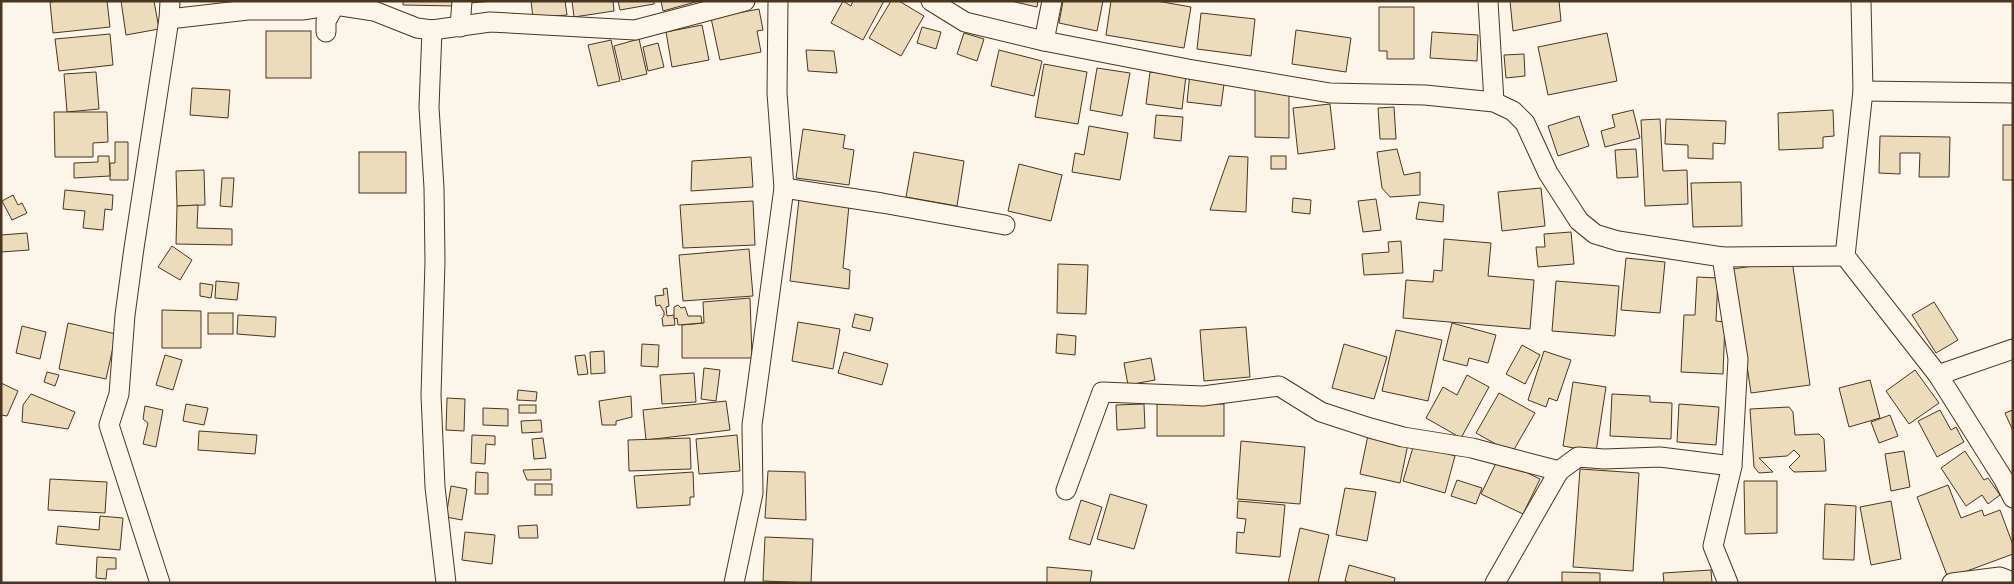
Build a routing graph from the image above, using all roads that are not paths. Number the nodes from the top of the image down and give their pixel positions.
1 (462, 1) edge
2 (745, 1) edge
3 (778, 1) edge
4 (931, 1) edge
5 (1052, 1) edge
6 (1488, 1) edge
7 (1861, 1) edge
8 (333, 3) edge
9 (170, 10) edge
10 (460, 26) junction
11 (432, 30) junction
12 (326, 32) dead end
13 (1044, 41) junction
14 (1863, 91) junction
15 (2013, 93) edge
16 (1494, 102) junction
17 (784, 188) junction
18 (1005, 225) dead end
19 (1845, 256) junction
20 (1722, 257) junction
21 (2013, 349) edge
22 (1938, 375) junction
23 (1732, 466) junction
24 (1559, 471) junction
25 (1066, 490) dead end
26 (2013, 498) edge
27 (2013, 582) edge
28 (160, 583) edge
29 (446, 583) edge
30 (734, 583) edge
31 (1495, 583) edge
32 (1728, 583) edge
33 (1952, 583) edge

1 - 10 street
2 - 10 street
3 - 17 street
4 - 13 street
5 - 13 street
6 - 16 street
7 - 14 street
8 - 9 street
8 - 11 street
8 - 12 street
9 - 28 street
10 - 11 street
11 - 29 street
13 - 16 street
14 - 15 street
14 - 19 street
16 - 20 street
17 - 18 street
17 - 30 street
19 - 20 street
19 - 22 street
20 - 23 street
21 - 22 street
22 - 26 street
23 - 24 street
23 - 32 street
24 - 25 street
24 - 31 street
27 - 33 street

